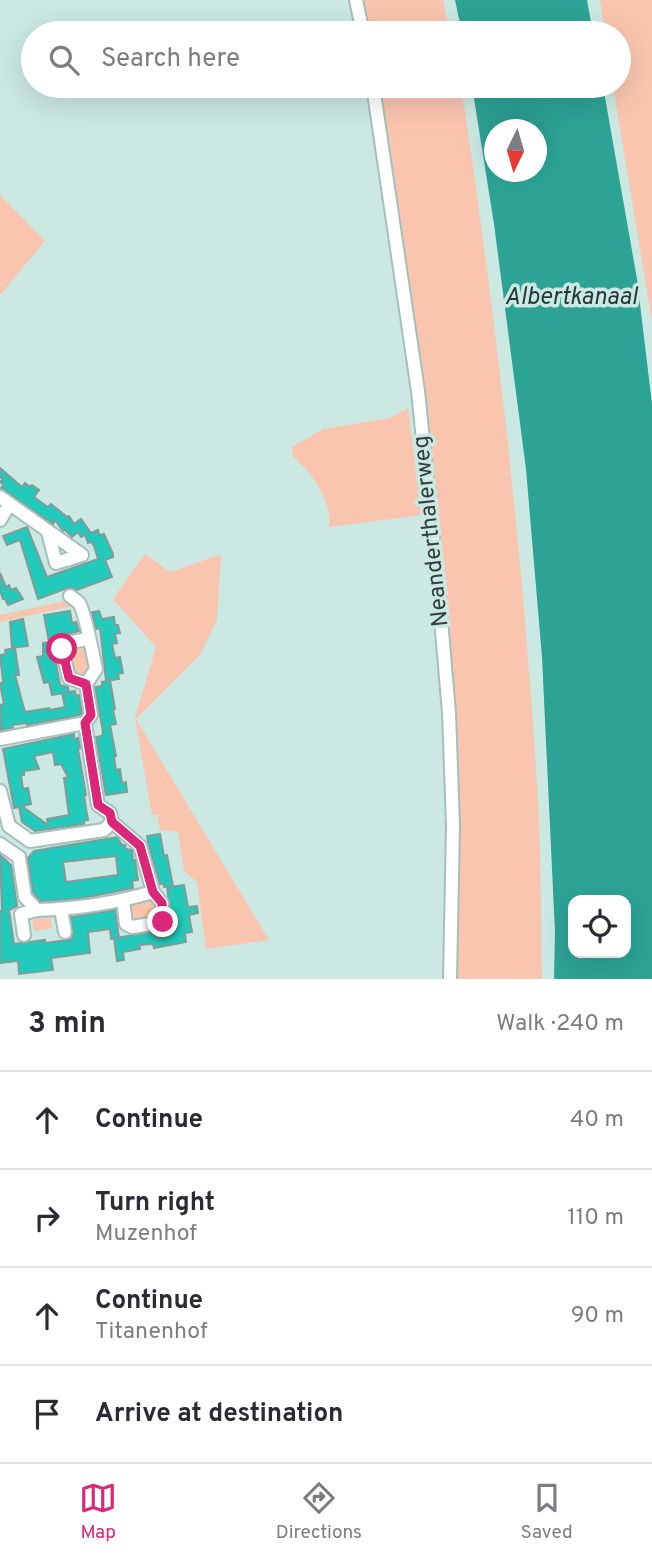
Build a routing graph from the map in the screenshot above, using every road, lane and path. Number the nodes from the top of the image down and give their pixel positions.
1 (356, 0) edge
2 (360, 21) edge
3 (375, 98) edge
4 (5, 501) edge
5 (0, 520) edge
6 (48, 532) dead end
7 (70, 596) dead end
8 (88, 639) junction
9 (86, 684) junction
10 (85, 723) junction
11 (0, 739) edge
12 (0, 791) edge
13 (9, 826) junction
14 (108, 826) junction
15 (0, 839) edge
16 (30, 841) junction
17 (0, 844) edge
18 (19, 857) junction
19 (153, 892) junction
20 (123, 900) junction
21 (61, 909) junction
22 (37, 910) junction
23 (65, 932) dead end
24 (24, 935) dead end
25 (450, 979) edge

1 - 2 street
3 - 25 street, Neanderthalerweg
4 - 5 street
4 - 6 street
7 - 8 street
8 - 9 street
8 - 9 street
9 - 10 street
10 - 11 street
10 - 14 street
12 - 13 street
13 - 15 street
13 - 16 street
14 - 16 street
14 - 19 street
16 - 18 street
17 - 18 street
18 - 22 street
19 - 20 street
19 - 20 street
20 - 21 street
21 - 22 street
21 - 23 street
22 - 24 street

